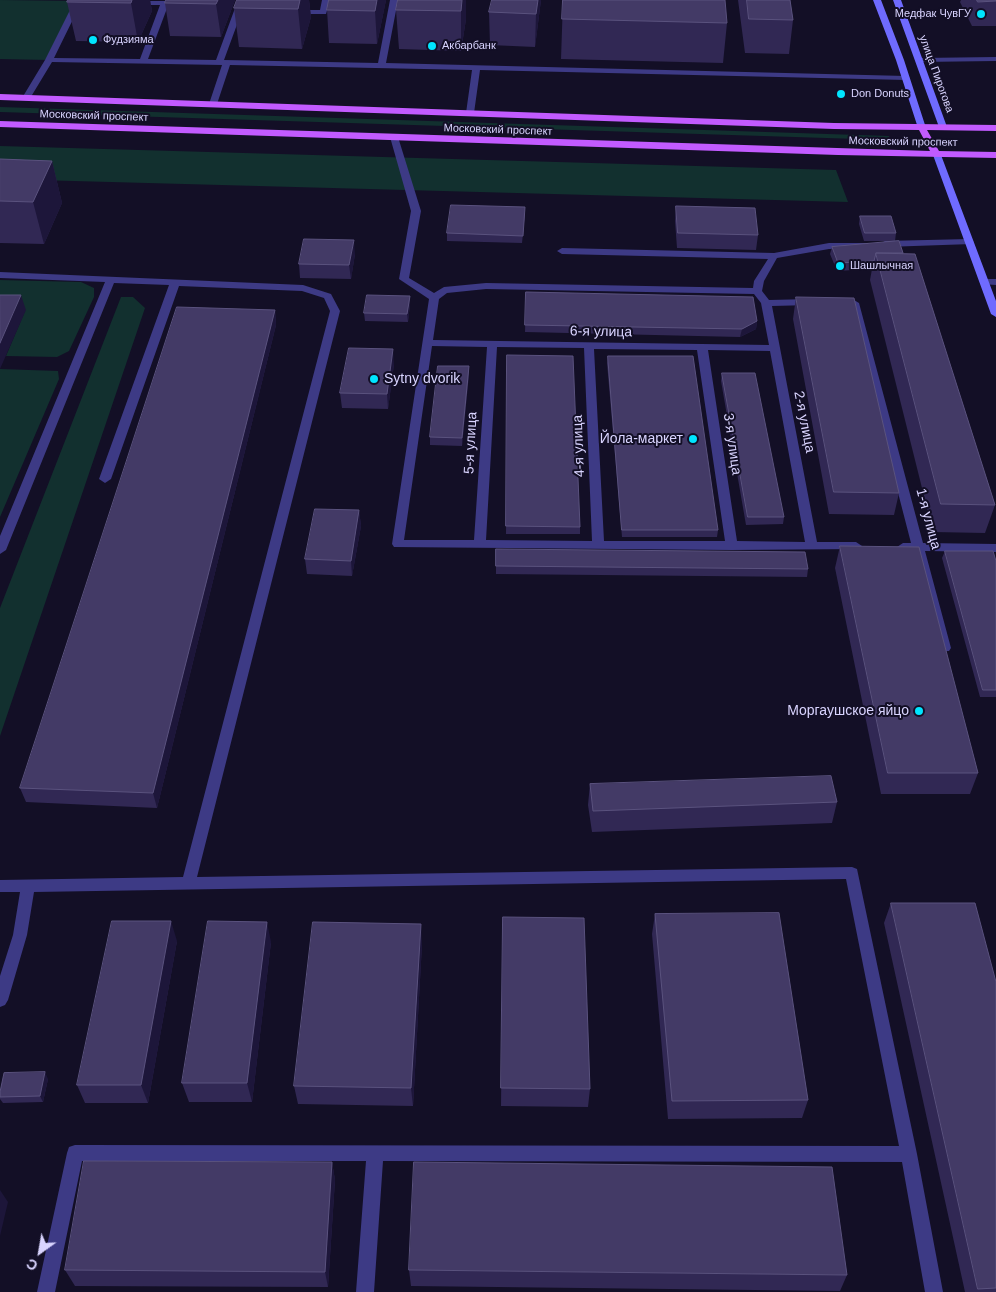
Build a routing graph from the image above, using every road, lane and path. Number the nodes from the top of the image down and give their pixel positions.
1 (242, 0) edge
2 (326, 0) edge
3 (394, 0) edge
4 (877, 0) edge
5 (897, 0) edge
6 (112, 1) edge
7 (127, 2) edge
8 (239, 10) junction
9 (248, 10) edge
10 (286, 11) edge
11 (996, 59) edge
12 (49, 60) junction
13 (900, 60) junction
14 (920, 60) junction
15 (143, 61) junction
16 (223, 63) junction
17 (381, 66) junction
18 (476, 69) junction
19 (906, 78) junction
20 (0, 97) edge
21 (26, 98) junction
22 (213, 104) junction
23 (470, 113) junction
24 (0, 124) edge
25 (922, 128) junction
26 (943, 128) junction
27 (996, 128) edge
28 (394, 137) junction
29 (937, 155) junction
30 (996, 155) edge
31 (970, 242) junction
32 (562, 250) dead end
33 (774, 256) junction
34 (0, 274) edge
35 (111, 279) junction
36 (175, 282) junction
37 (984, 282) junction
38 (996, 282) edge
39 (757, 291) junction
40 (434, 298) junction
41 (849, 301) edge
42 (824, 302) edge
43 (766, 303) junction
44 (996, 314) edge
45 (426, 343) junction
46 (492, 344) junction
47 (589, 345) junction
48 (702, 347) junction
49 (775, 348) junction
50 (106, 479) dead end
51 (480, 544) junction
52 (598, 545) junction
53 (732, 546) junction
54 (812, 546) junction
55 (871, 546) edge
56 (891, 547) edge
57 (920, 547) junction
58 (996, 548) edge
59 (0, 550) edge
60 (948, 660) edge
61 (188, 884) junction
62 (0, 886) edge
63 (28, 886) junction
64 (0, 1000) edge
65 (376, 1154) junction
66 (910, 1154) junction
67 (46, 1292) edge
68 (365, 1292) edge
69 (934, 1292) edge

1 - 8 lane
2 - 10 lane
3 - 17 lane
4 - 13 main road
5 - 14 main road, улица Пирогова
6 - 12 lane
7 - 15 lane
8 - 9 lane
8 - 16 lane
11 - 14 lane
12 - 15 lane
12 - 21 lane
13 - 14 main road
13 - 19 main road
14 - 26 main road, улица Пирогова
15 - 16 lane
16 - 17 lane
16 - 22 lane
17 - 18 lane
18 - 19 lane
18 - 23 lane
19 - 25 main road
20 - 21 main road, Московский проспект
21 - 22 main road, Московский проспект
22 - 23 main road, Московский проспект
23 - 25 main road, Московский проспект
24 - 28 main road, Московский проспект
25 - 26 main road, Московский проспект
25 - 29 main road
26 - 27 main road, Московский проспект
26 - 29 main road
28 - 29 main road, Московский проспект
28 - 40 lane
29 - 30 main road, Московский проспект
29 - 31 main road
31 - 33 lane
31 - 37 main road
32 - 33 lane
33 - 39 lane
34 - 35 lane
35 - 36 lane
35 - 59 lane
36 - 50 lane
36 - 61 lane
37 - 38 lane
37 - 44 main road
39 - 40 lane
39 - 43 lane
40 - 45 lane
41 - 57 lane, 1-я улица
42 - 43 lane
43 - 49 lane, 2-я улица
45 - 46 lane, 6-я улица
45 - 51 lane
46 - 47 lane, 6-я улица
46 - 51 lane, 5-я улица
47 - 48 lane, 6-я улица
47 - 52 lane, 4-я улица
48 - 49 lane, 6-я улица
48 - 53 lane, 3-я улица
49 - 54 lane, 2-я улица
51 - 52 lane
52 - 53 lane
53 - 54 lane
54 - 55 lane
56 - 57 lane
57 - 58 lane
57 - 60 lane, 1-я улица
61 - 63 lane
61 - 66 lane
62 - 63 lane
63 - 64 lane
65 - 66 lane
65 - 67 lane
65 - 68 lane
66 - 69 lane

